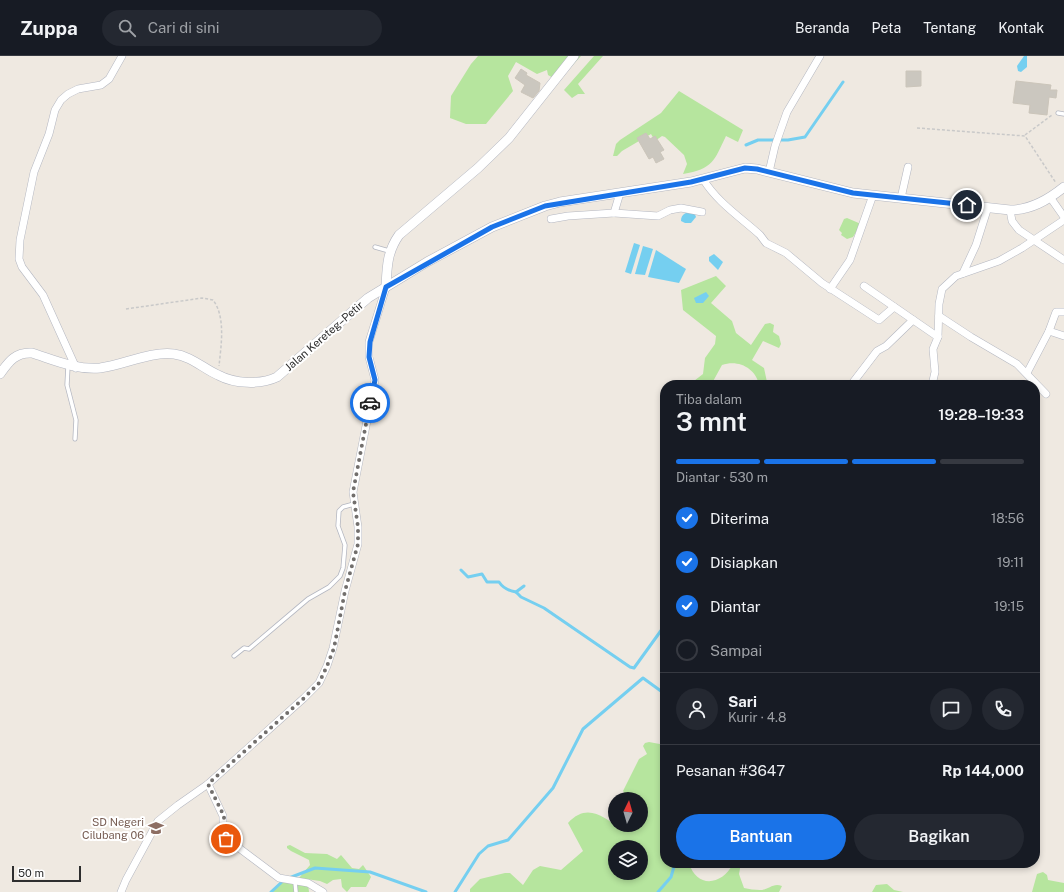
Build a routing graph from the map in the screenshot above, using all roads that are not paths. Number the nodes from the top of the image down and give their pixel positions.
1 (122, 56) edge
2 (574, 56) edge
3 (820, 56) edge
4 (1058, 113) road end
5 (1064, 114) edge
6 (908, 167) dead end
7 (769, 172) junction
8 (703, 179) junction
9 (1062, 189) edge
10 (620, 193) junction
11 (873, 195) junction
12 (901, 198) junction
13 (1050, 198) junction
14 (988, 207) junction
15 (1010, 210) junction
16 (702, 212) dead end
17 (614, 213) junction
18 (1064, 218) edge
19 (551, 220) dead end
20 (1033, 241) junction
21 (375, 247) dead end
22 (389, 251) junction
23 (1064, 260) edge
24 (963, 273) junction
25 (864, 286) dead end
26 (386, 287) junction
27 (830, 289) junction
28 (894, 307) junction
29 (1064, 312) edge
30 (939, 316) junction
31 (913, 320) junction
32 (1048, 331) junction
33 (1064, 336) edge
34 (938, 337) junction
35 (72, 366) junction
36 (1027, 372) junction
37 (0, 374) edge
38 (854, 380) edge
39 (933, 380) edge
40 (1034, 380) edge
41 (1040, 387) edge
42 (1046, 394) dead end
43 (75, 439) dead end
44 (354, 504) junction
45 (234, 656) dead end
46 (208, 784) junction
47 (290, 881) junction
48 (121, 892) edge
49 (296, 892) edge
50 (323, 892) edge

1 - 35 street
2 - 22 street
3 - 7 street
4 - 5 lane
6 - 12 street
7 - 8 street, Jalan Kereteg–Petir
7 - 11 street, Jalan Kereteg–Petir
8 - 10 street, Jalan Kereteg–Petir
8 - 27 street
9 - 13 street, Jalan Kereteg–Petir
10 - 17 street
10 - 26 street, Jalan Kereteg–Petir
11 - 12 street, Jalan Kereteg–Petir
11 - 27 street
12 - 14 street, Jalan Kereteg–Petir
13 - 15 street, Jalan Kereteg–Petir
13 - 18 street
14 - 15 street, Jalan Kereteg–Petir
14 - 24 street
15 - 20 street
16 - 17 street
17 - 19 street
18 - 20 street
20 - 23 street
20 - 24 street
21 - 22 lane
22 - 26 street
24 - 30 street
25 - 28 street
26 - 35 street, Jalan Kereteg–Petir
26 - 44 street
27 - 28 street
28 - 31 street
29 - 32 street
30 - 34 street
30 - 36 street
31 - 34 street
31 - 38 street
32 - 33 street
32 - 36 street
34 - 39 street
35 - 37 street, Jalan Kereteg–Petir
35 - 43 lane
36 - 40 street
41 - 42 street
44 - 45 lane
44 - 46 street
46 - 47 street
46 - 48 street
47 - 49 lane
47 - 50 street

